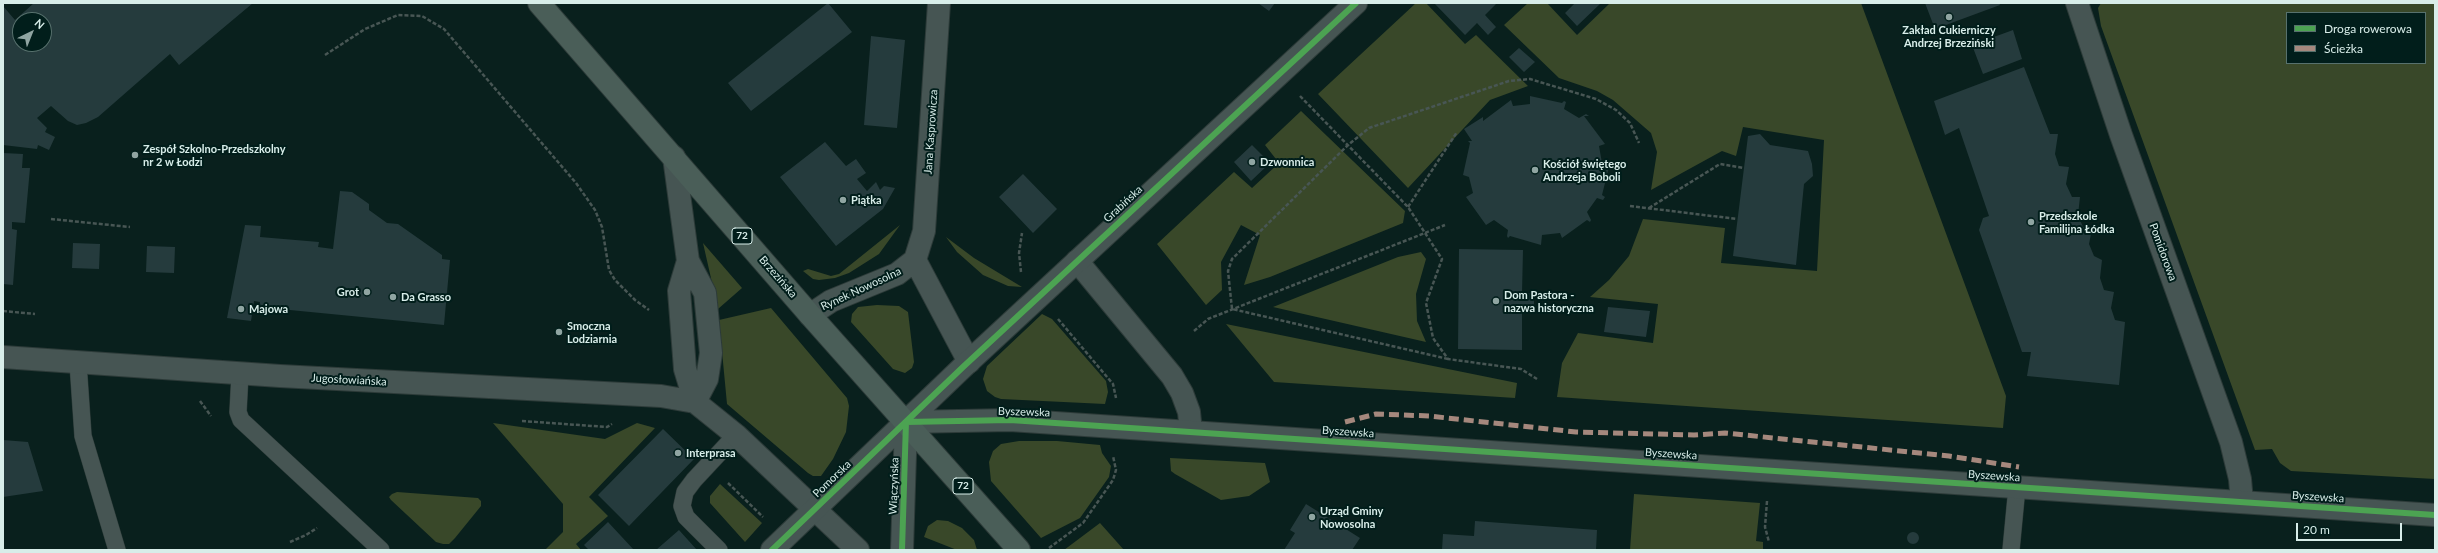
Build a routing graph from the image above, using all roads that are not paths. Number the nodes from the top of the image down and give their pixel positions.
1 (539, 3) edge
2 (939, 3) edge
3 (1356, 3) edge
4 (2077, 3) edge
5 (674, 157) junction
6 (915, 260) junction
7 (1077, 261) junction
8 (810, 315) junction
9 (3, 357) edge
10 (969, 362) junction
11 (78, 363) junction
12 (240, 374) junction
13 (695, 402) junction
14 (906, 422) junction
15 (1191, 432) junction
16 (736, 435) junction
17 (2017, 488) junction
18 (2242, 502) junction
19 (815, 509) junction
20 (2435, 515) edge
21 (117, 550) edge
22 (381, 550) edge
23 (719, 550) edge
24 (772, 550) edge
25 (858, 550) edge
26 (902, 550) edge
27 (1019, 550) edge
28 (2011, 550) edge

1 - 5 main road, Brzezińska / 72
2 - 6 street, Jana Kasprowicza
3 - 7 street, Grabińska
4 - 18 street, Pomidorowa
5 - 8 main road, Brzezińska / 72
5 - 13 street
6 - 8 street, Rynek Nowosolna
6 - 10 street
7 - 10 street, Grabińska
7 - 15 street
8 - 14 main road, Brzezińska / 72
9 - 11 street, Jugosłowiańska
10 - 14 street, Grabińska
11 - 12 street, Jugosłowiańska
11 - 21 lane
12 - 13 street, Jugosłowiańska
12 - 22 lane
13 - 16 street
14 - 15 street, Byszewska
14 - 19 street, Pomorska
14 - 26 street, Wiączyńska
14 - 27 main road, Brzezińska / 72
15 - 17 street, Byszewska
16 - 19 street
16 - 23 lane
17 - 18 street, Byszewska
17 - 28 lane
18 - 20 street, Byszewska
19 - 24 street, Pomorska
19 - 25 street

